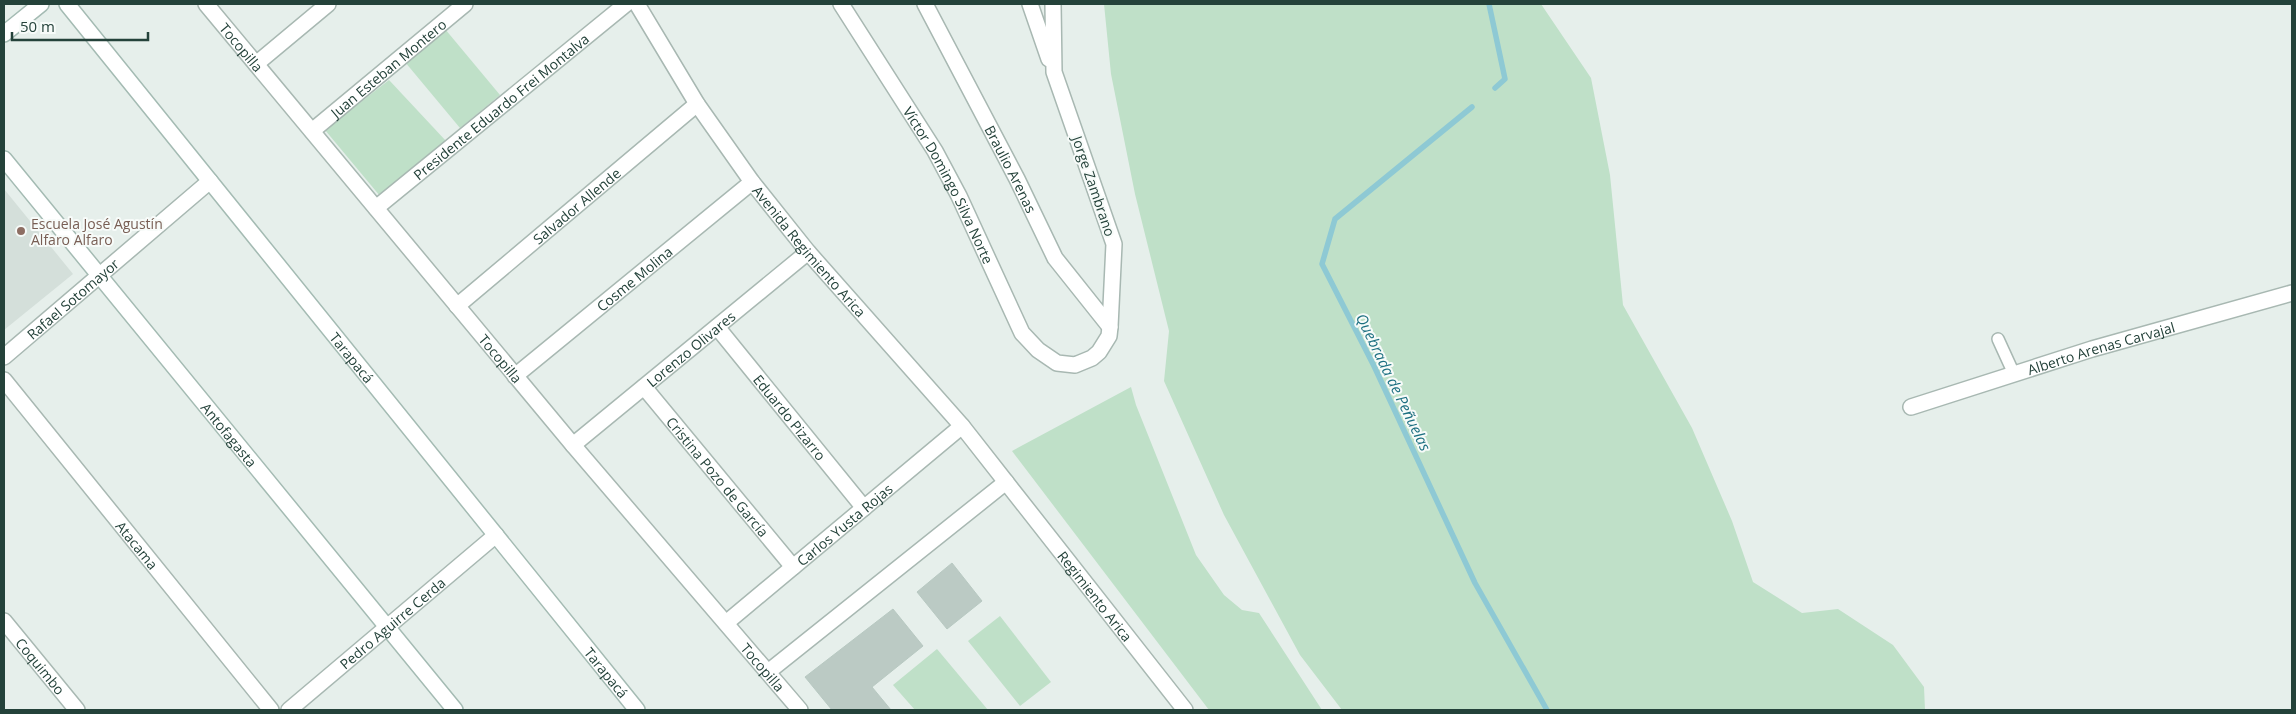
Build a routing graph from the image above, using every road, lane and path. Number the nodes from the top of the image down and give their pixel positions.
1 (41, 4) edge
2 (67, 4) edge
3 (206, 4) edge
4 (328, 4) edge
5 (465, 4) edge
6 (626, 4) edge
7 (637, 4) edge
8 (841, 4) edge
9 (925, 4) edge
10 (1030, 4) edge
11 (1053, 4) edge
12 (4, 34) edge
13 (256, 64) junction
14 (1054, 72) junction
15 (697, 104) junction
16 (312, 131) junction
17 (4, 159) edge
18 (210, 181) junction
19 (752, 182) junction
20 (376, 208) junction
21 (808, 252) junction
22 (99, 276) junction
23 (2292, 293) edge
24 (457, 306) junction
25 (717, 327) junction
26 (1110, 327) junction
27 (1998, 339) dead end
28 (4, 357) edge
29 (1056, 363) joint
30 (2014, 374) junction
31 (516, 376) junction
32 (4, 380) edge
33 (644, 387) junction
34 (1911, 407) dead end
35 (962, 426) junction
36 (573, 445) junction
37 (1006, 482) junction
38 (864, 508) junction
39 (496, 535) junction
40 (793, 567) junction
41 (4, 621) edge
42 (726, 623) junction
43 (387, 627) junction
44 (768, 672) junction
45 (76, 710) edge
46 (270, 710) edge
47 (288, 710) edge
48 (455, 710) edge
49 (637, 710) edge
50 (800, 710) edge
51 (1185, 710) edge

1 - 12 street
2 - 18 street, Tarapacá
3 - 13 street, Tocopilla
4 - 13 street
5 - 16 street, Juan Esteban Montero
6 - 20 street, Presidente Eduardo Frei Montalva
7 - 15 street, Avenida Regimiento Arica
8 - 29 street, Víctor Domingo Silva Norte
9 - 26 street, Braulio Arenas
10 - 14 street
11 - 14 street, Jorge Zambrano
13 - 16 street, Tocopilla
14 - 26 street, Jorge Zambrano
15 - 19 street, Avenida Regimiento Arica
15 - 24 street, Salvador Allende
16 - 20 street, Tocopilla
17 - 22 street, Antofagasta
18 - 22 street, Rafael Sotomayor
18 - 39 street, Tarapacá
19 - 21 street, Avenida Regimiento Arica
19 - 31 street, Cosme Molina
20 - 24 street, Tocopilla
21 - 25 street, Lorenzo Olivares
21 - 35 street, Avenida Regimiento Arica
22 - 28 street, Rafael Sotomayor
22 - 43 street, Antofagasta
23 - 30 street, Alberto Arenas Carvajal
24 - 31 street, Tocopilla
25 - 33 street, Lorenzo Olivares
25 - 38 street, Eduardo Pizarro
26 - 29 street, Jorge Zambrano
27 - 30 lane
30 - 34 street, Alberto Arenas Carvajal
31 - 36 street, Tocopilla
32 - 46 street, Atacama
33 - 36 street, Lorenzo Olivares
33 - 40 street, Cristina Pozo de García
35 - 37 street, Avenida Regimiento Arica
35 - 38 street, Carlos Yusta Rojas
36 - 42 street, Tocopilla
37 - 44 street
37 - 51 street, Regimiento Arica
38 - 40 street, Carlos Yusta Rojas
39 - 43 street, Pedro Aguirre Cerda
39 - 49 street, Tarapacá
40 - 42 street, Carlos Yusta Rojas
41 - 45 street, Coquimbo
42 - 44 street, Tocopilla
43 - 47 street, Pedro Aguirre Cerda
43 - 48 street, Antofagasta
44 - 50 street, Tocopilla

